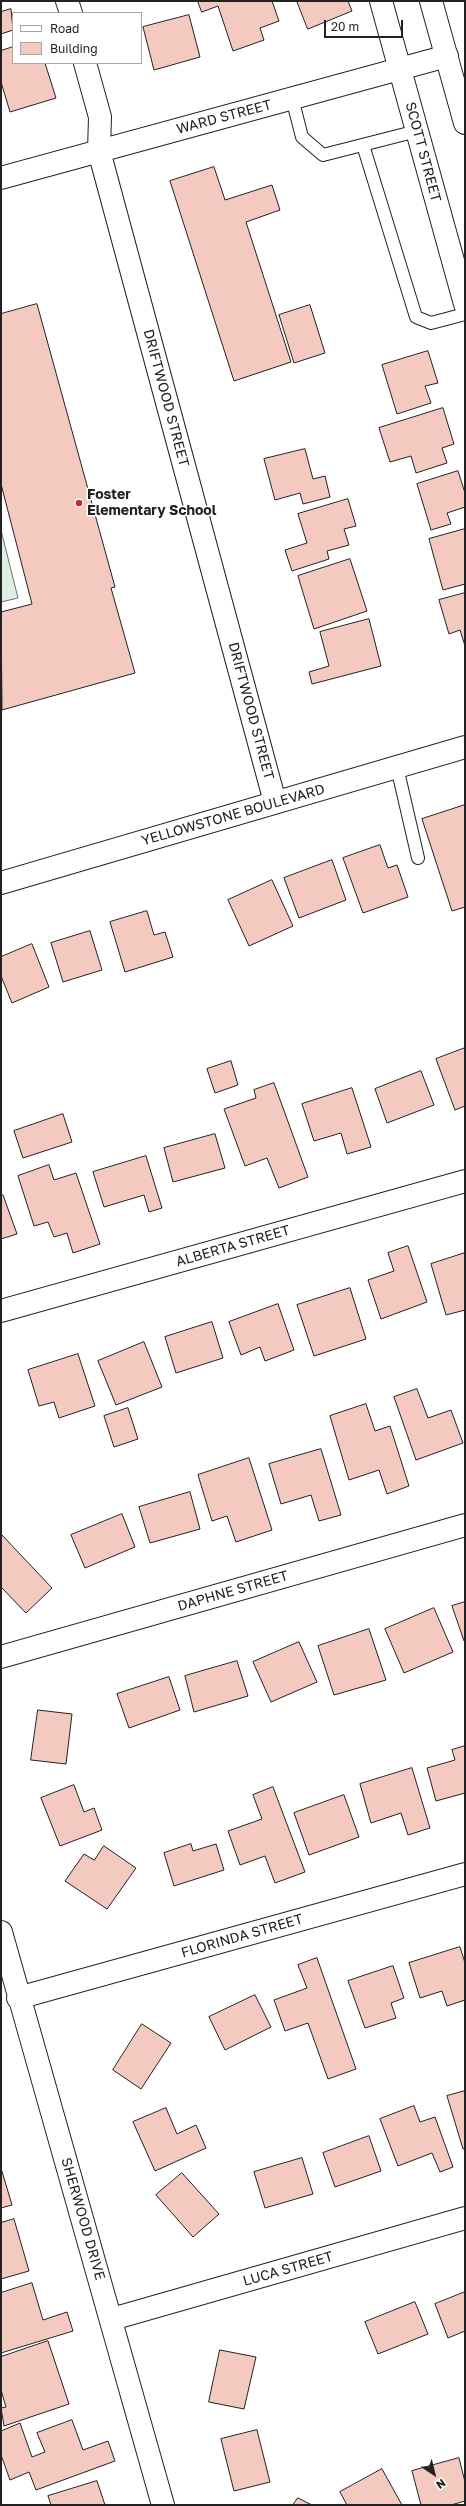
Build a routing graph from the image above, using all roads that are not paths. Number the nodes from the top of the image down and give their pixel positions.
1 (68, 1) edge
2 (381, 1) edge
3 (431, 1) edge
4 (71, 12) edge
5 (447, 56) junction
6 (85, 64) edge
7 (400, 70) junction
8 (292, 98) junction
9 (465, 123) edge
10 (417, 131) junction
11 (363, 145) junction
12 (99, 151) junction
13 (1, 178) edge
14 (465, 304) edge
15 (465, 314) edge
16 (465, 748) edge
17 (397, 767) junction
18 (276, 802) junction
19 (418, 858) dead end
20 (1, 883) edge
21 (465, 1181) edge
22 (1, 1311) edge
23 (465, 1525) edge
24 (1, 1657) edge
25 (465, 1874) edge
26 (1, 1932) edge
27 (18, 1998) junction
28 (465, 2218) edge
29 (112, 2319) junction
30 (163, 2505) edge

1 - 4 street
2 - 7 street, SCOTT STREET
3 - 5 street
5 - 7 street, WARD STREET
5 - 9 street
6 - 12 street, DRIFTWOOD STREET
7 - 8 street, WARD STREET
7 - 10 street, SCOTT STREET
8 - 11 lane
8 - 12 street, WARD STREET
10 - 11 lane
10 - 14 street, SCOTT STREET
11 - 15 lane
12 - 13 street, WARD STREET
12 - 18 street, DRIFTWOOD STREET
16 - 17 street, YELLOWSTONE BOULEVARD
17 - 18 street, YELLOWSTONE BOULEVARD
17 - 19 lane
18 - 20 street, YELLOWSTONE BOULEVARD
21 - 22 street, ALBERTA STREET
23 - 24 street, DAPHNE STREET
25 - 27 street, FLORINDA STREET
26 - 27 street, SHERWOOD DRIVE
27 - 29 street, SHERWOOD DRIVE
28 - 29 street, LUCA STREET
29 - 30 street, SHERWOOD DRIVE

